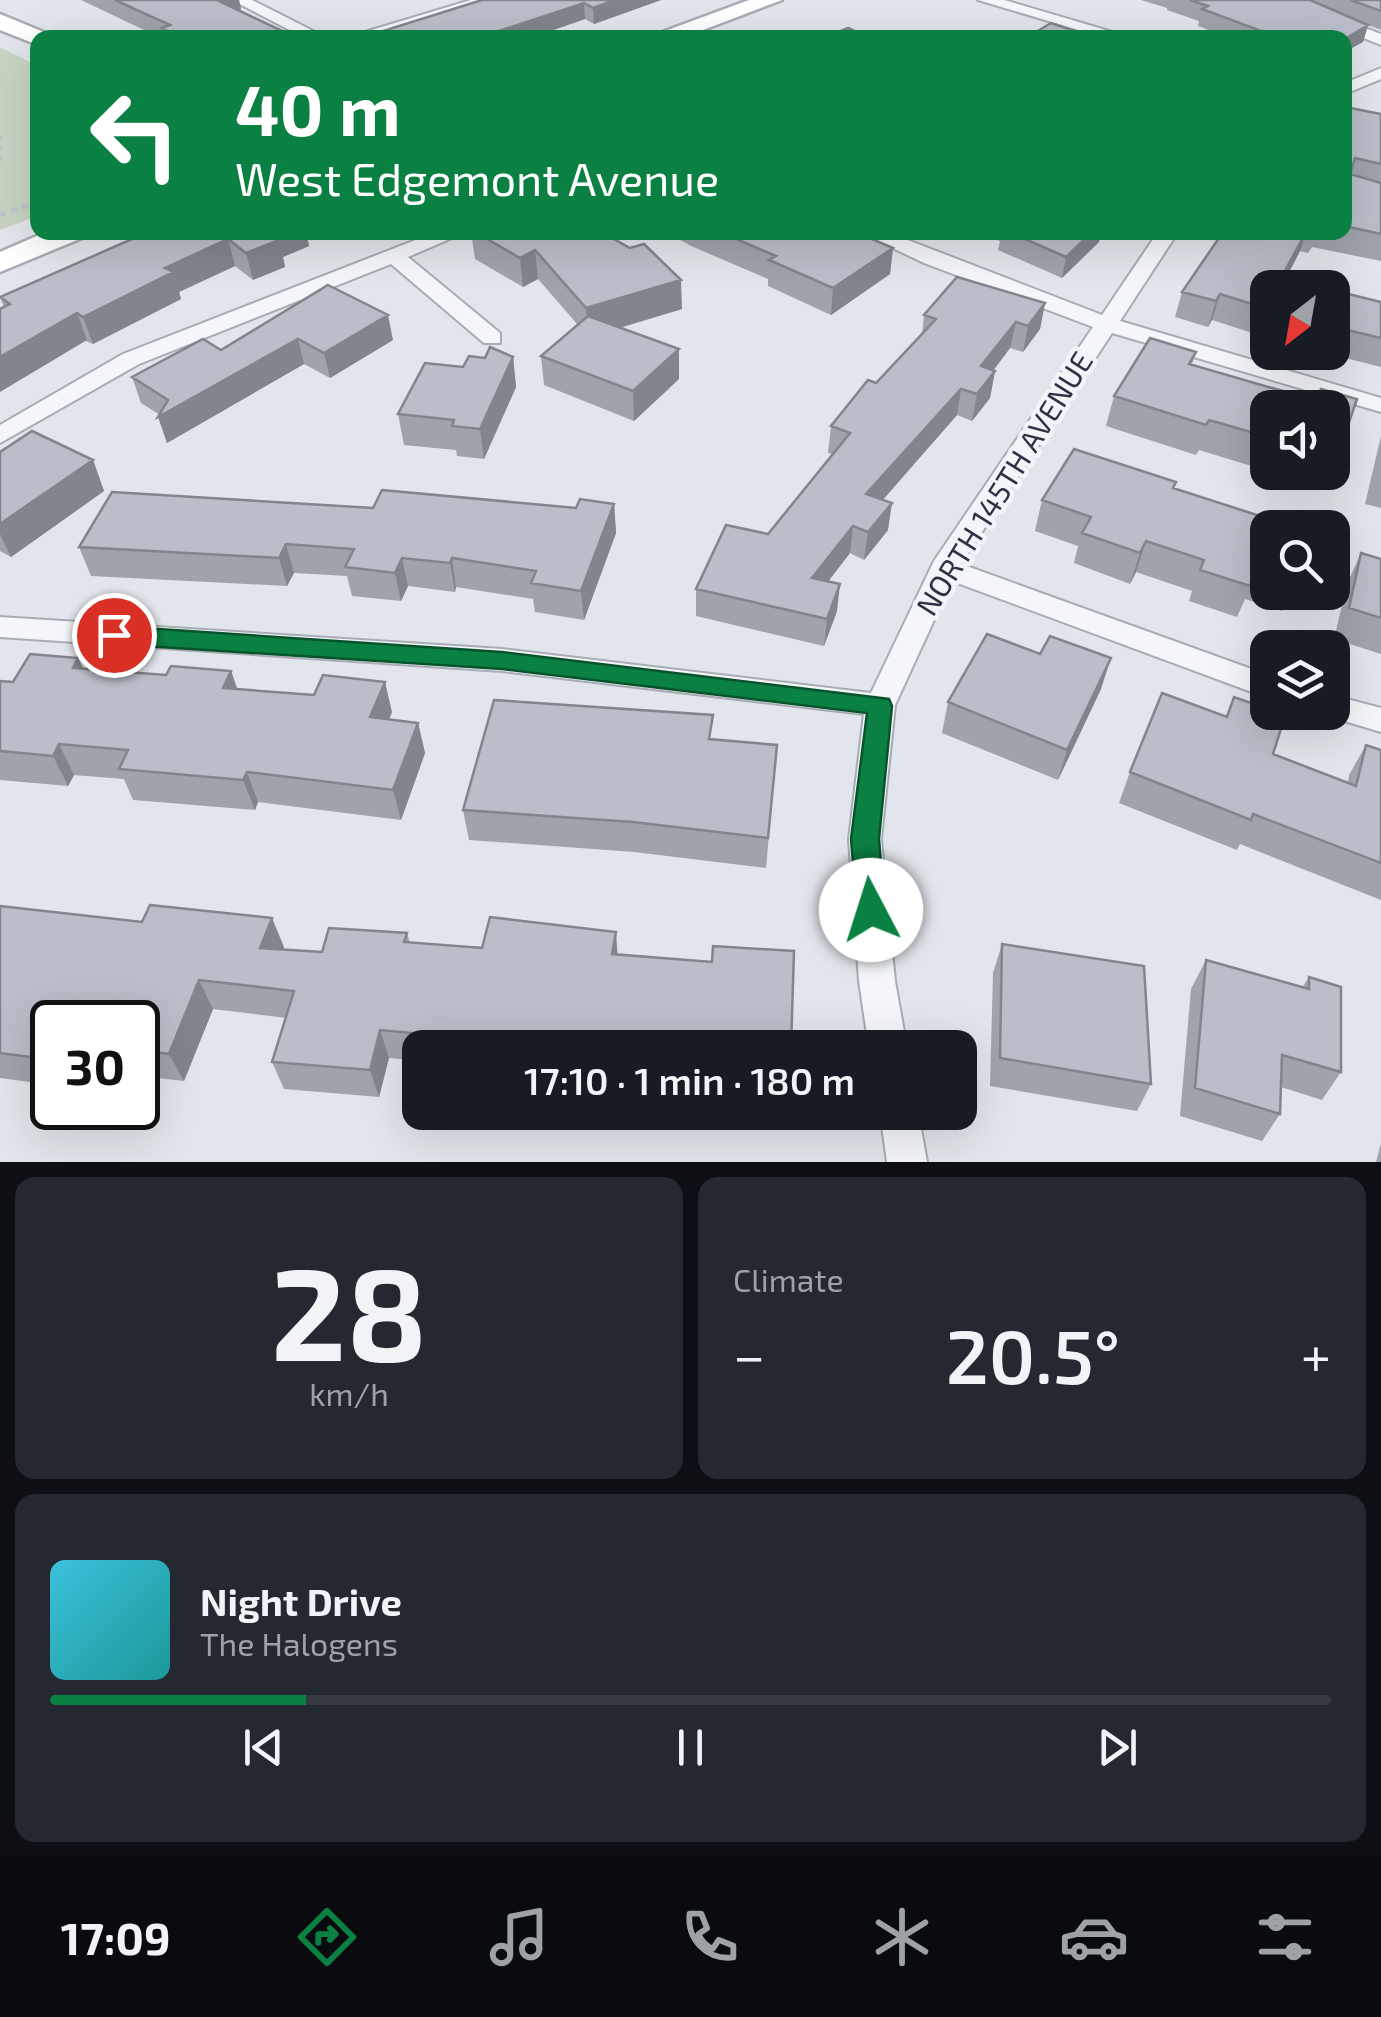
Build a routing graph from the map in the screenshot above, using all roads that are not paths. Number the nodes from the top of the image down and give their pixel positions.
1 (240, 0) edge
2 (488, 0) edge
3 (771, 0) edge
4 (986, 0) edge
5 (1276, 0) edge
6 (0, 21) edge
7 (302, 30) edge
8 (381, 30) edge
9 (681, 30) edge
10 (1096, 30) edge
11 (30, 34) edge
12 (1381, 40) edge
13 (1381, 72) edge
14 (1352, 86) edge
15 (53, 240) edge
16 (438, 240) edge
17 (886, 240) edge
18 (1163, 240) edge
19 (397, 258) junction
20 (0, 263) edge
21 (1106, 326) junction
22 (492, 338) dead end
23 (1381, 405) edge
24 (0, 434) edge
25 (944, 568) junction
26 (0, 627) edge
27 (1250, 680) edge
28 (880, 706) junction
29 (1350, 711) edge
30 (1381, 720) edge
31 (885, 1030) edge
32 (902, 1130) edge
33 (907, 1162) edge

1 - 7 street
2 - 8 street
3 - 9 main road
4 - 10 street
5 - 12 street
6 - 11 main road
13 - 14 street
15 - 20 main road
16 - 19 street
17 - 21 street
18 - 21 street, NORTH 145TH AVENUE
19 - 22 street
19 - 24 street
21 - 23 street
21 - 25 street, NORTH 145TH AVENUE
25 - 27 street
25 - 28 street, NORTH 145TH AVENUE
26 - 28 street
28 - 31 street, NORTH 145TH AVENUE
29 - 30 street
32 - 33 street

